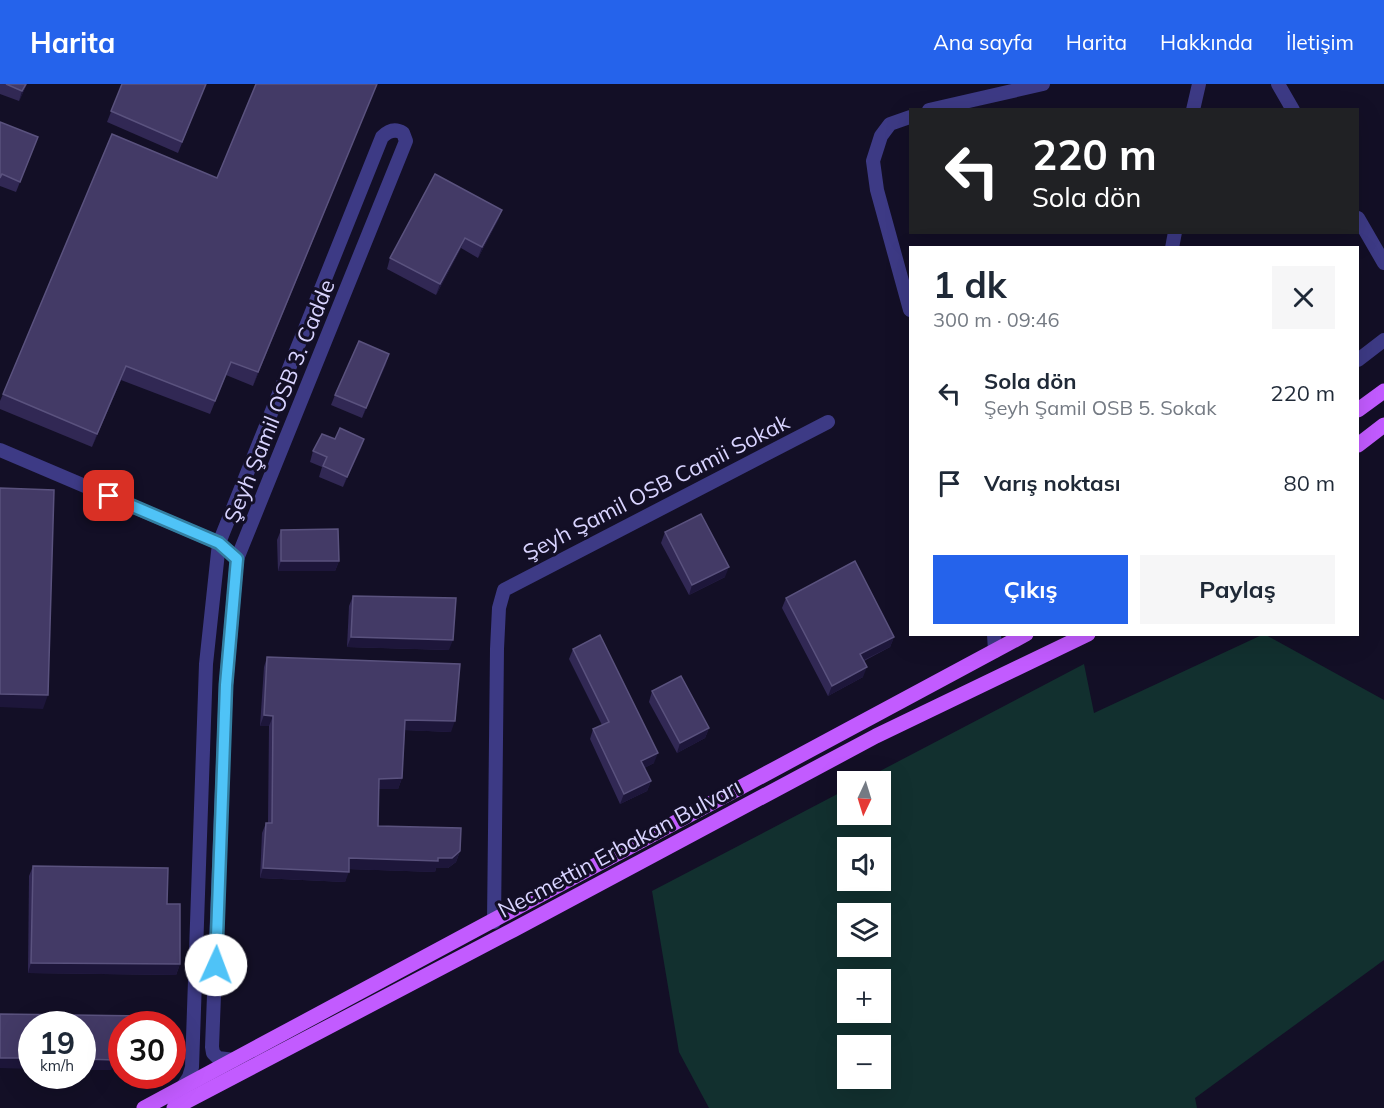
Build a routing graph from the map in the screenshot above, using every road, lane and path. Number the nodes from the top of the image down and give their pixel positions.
1 (1043, 84) edge
2 (1198, 84) edge
3 (1278, 84) edge
4 (938, 108) edge
5 (1193, 108) edge
6 (1292, 108) edge
7 (909, 117) edge
8 (1359, 220) edge
9 (1384, 263) edge
10 (909, 306) edge
11 (1384, 340) edge
12 (1359, 359) edge
13 (1384, 391) edge
14 (1359, 409) edge
15 (828, 422) dead end
16 (1384, 425) edge
17 (1359, 444) edge
18 (0, 450) edge
19 (219, 543) junction
20 (237, 559) junction
21 (994, 636) edge
22 (1022, 636) edge
23 (1084, 636) edge
24 (995, 651) junction
25 (494, 922) junction
26 (234, 1060) junction
27 (186, 1082) edge
28 (186, 1086) edge
29 (180, 1089) edge
30 (144, 1108) edge
31 (174, 1108) edge

1 - 4 street
2 - 5 street
3 - 6 street
7 - 10 street
8 - 9 street
11 - 12 street
13 - 14 main road
15 - 25 street, Şeyh Şamil OSB Camii Sokak
16 - 17 main road
18 - 19 street
19 - 20 street
19 - 20 street, Şeyh Şamil OSB 3. Cadde
19 - 27 street
20 - 26 street, Şeyh Şamil OSB 3. Cadde
21 - 24 street
22 - 24 main road, Necmettin Erbakan Bulvarı
23 - 31 main road, Necmettin Erbakan Bulvarı
24 - 25 main road, Necmettin Erbakan Bulvarı
25 - 26 main road, Necmettin Erbakan Bulvarı
26 - 28 main road, Necmettin Erbakan Bulvarı
29 - 30 main road, Necmettin Erbakan Bulvarı

